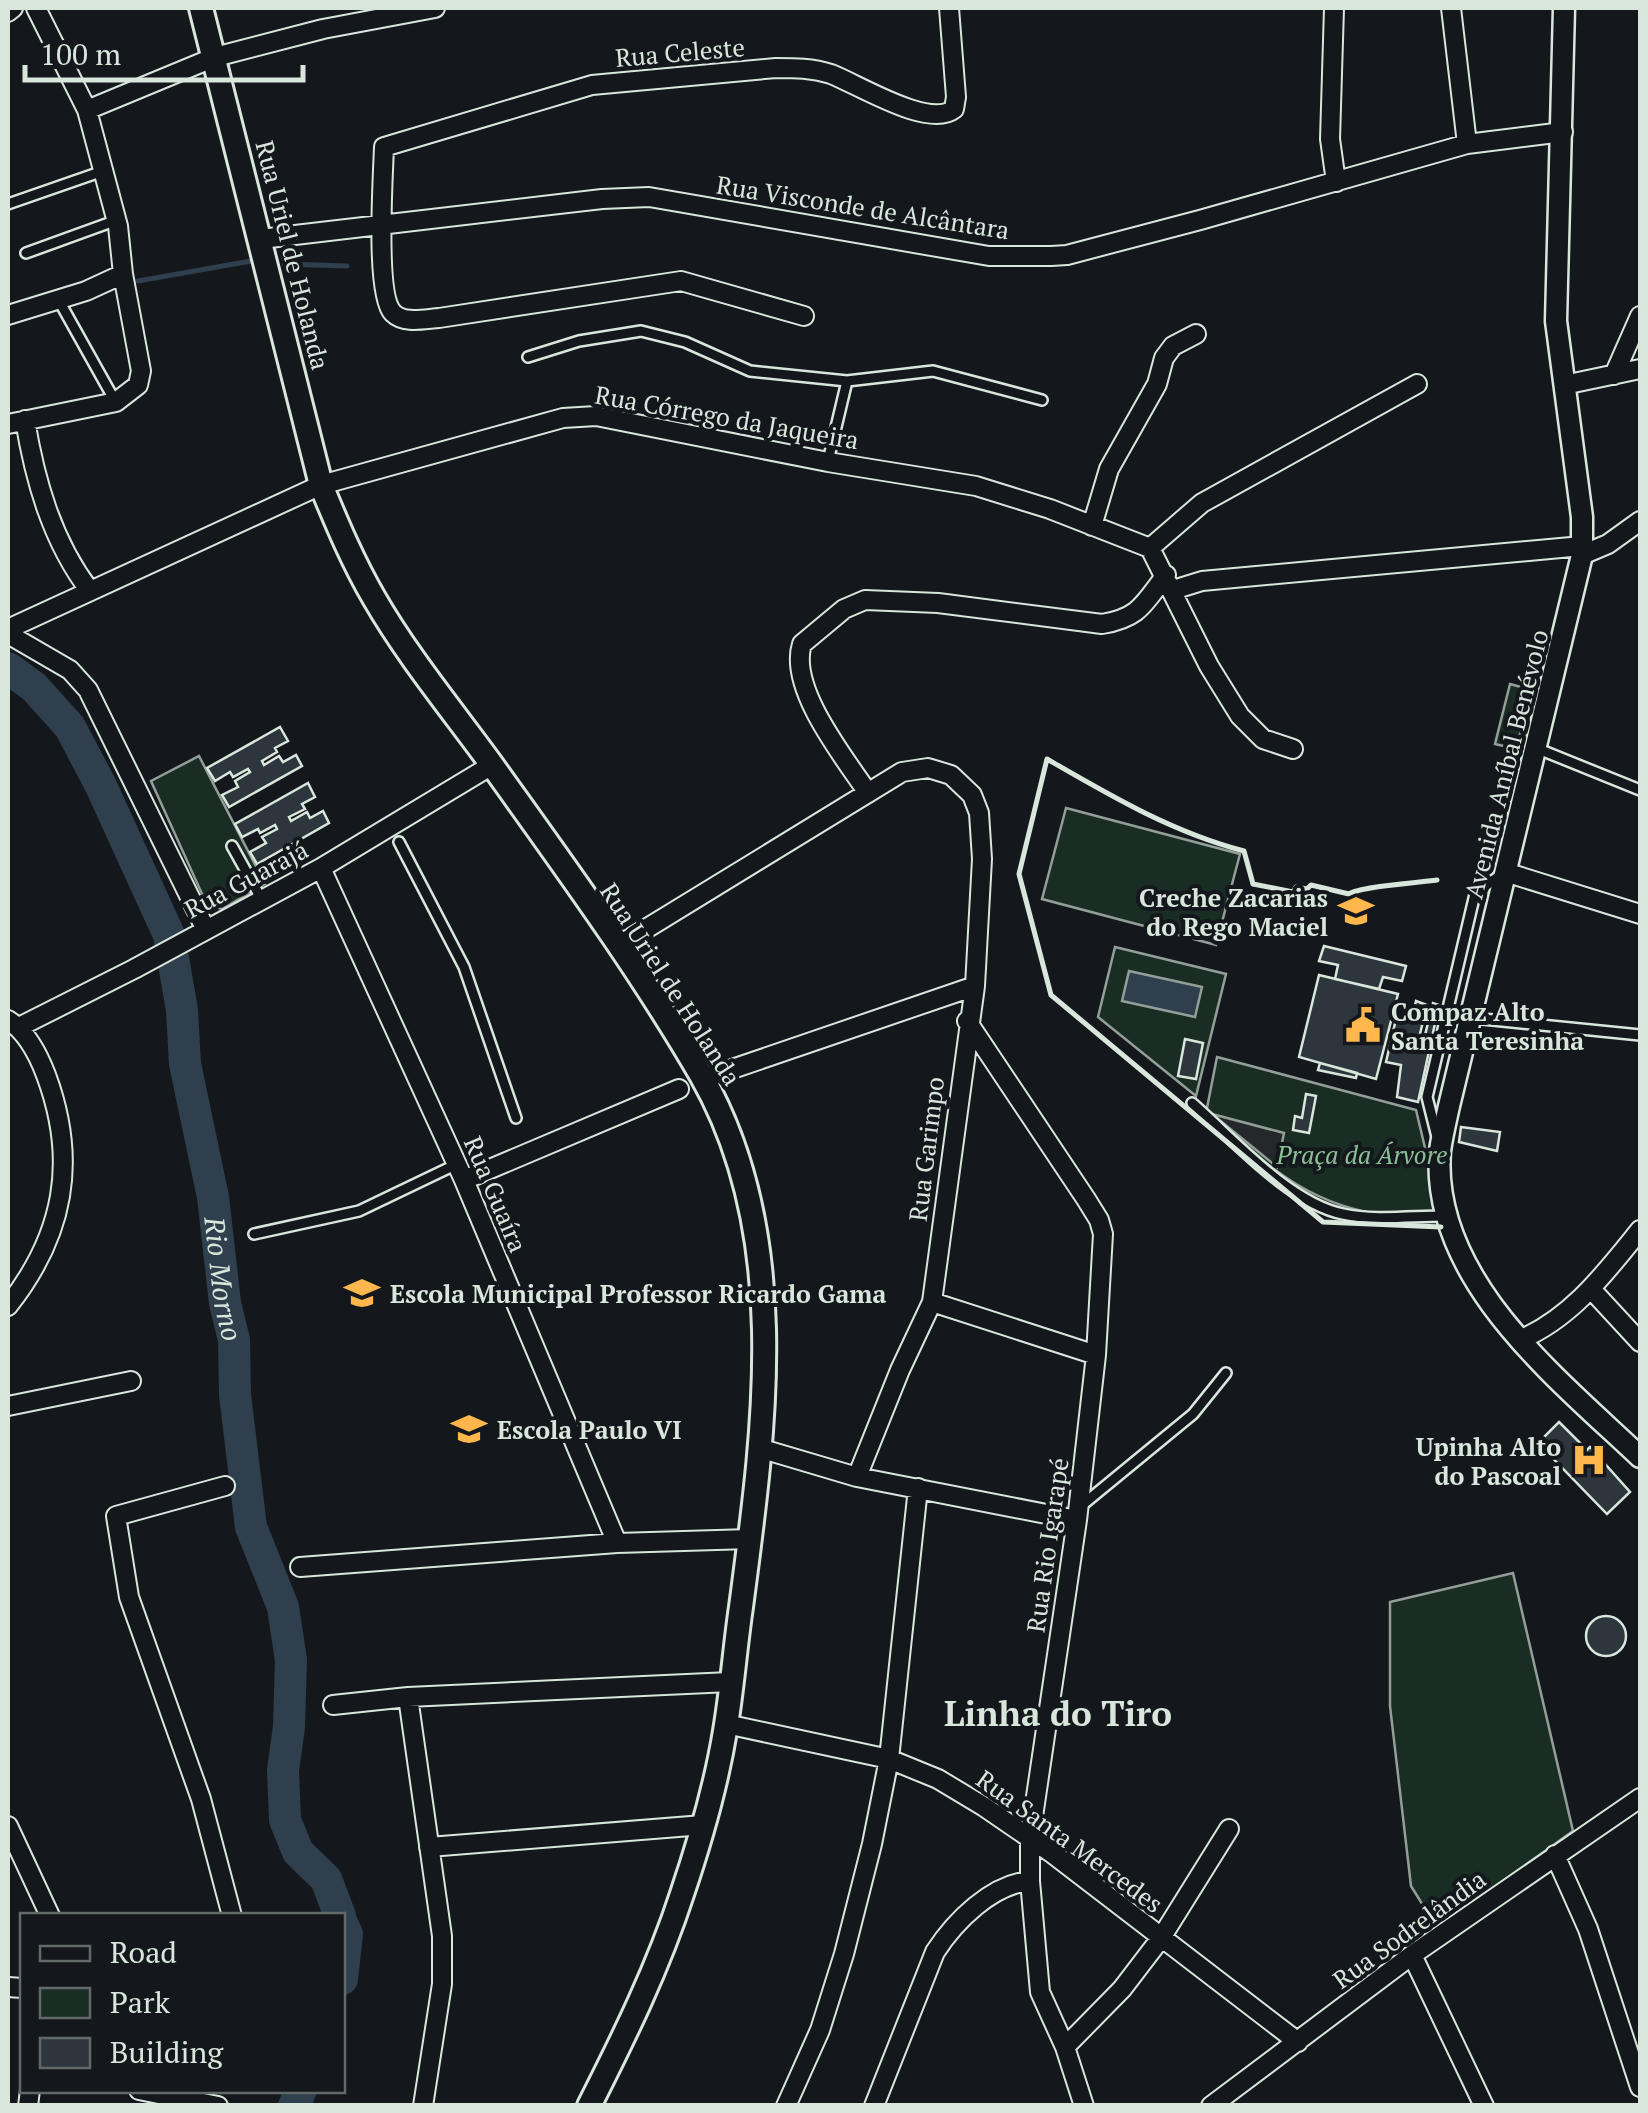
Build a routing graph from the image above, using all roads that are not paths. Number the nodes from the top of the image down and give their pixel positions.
1 (36, 8) edge
2 (201, 8) edge
3 (435, 8) edge
4 (949, 8) edge
5 (1334, 8) edge
6 (1451, 8) edge
7 (1564, 8) edge
8 (215, 57) junction
9 (87, 110) junction
10 (1564, 132) junction
11 (1467, 144) junction
12 (103, 171) junction
13 (1336, 182) junction
14 (8, 204) edge
15 (117, 220) junction
16 (381, 225) junction
17 (261, 239) junction
18 (26, 253) dead end
19 (123, 274) junction
20 (58, 300) junction
21 (8, 315) edge
22 (804, 316) dead end
23 (1640, 316) edge
24 (1196, 334) dead end
25 (528, 357) dead end
26 (1640, 369) edge
27 (1614, 375) junction
28 (847, 381) junction
29 (1417, 384) dead end
30 (1564, 385) junction
31 (1042, 400) dead end
32 (116, 402) junction
33 (16, 422) edge
34 (828, 462) junction
35 (321, 485) junction
36 (1640, 520) edge
37 (1092, 526) junction
38 (1150, 548) junction
39 (1582, 550) junction
40 (1170, 582) junction
41 (90, 591) junction
42 (8, 631) edge
43 (1294, 748) dead end
44 (1536, 748) junction
45 (492, 765) junction
46 (1640, 790) edge
47 (868, 793) junction
48 (395, 834) junction
49 (232, 846) dead end
50 (321, 868) junction
51 (1506, 872) junction
52 (262, 900) junction
53 (1640, 914) edge
54 (206, 930) junction
55 (618, 946) junction
56 (975, 986) junction
57 (1470, 1018) junction
58 (968, 1021) junction
59 (13, 1023) edge
60 (1640, 1035) edge
61 (703, 1079) junction
62 (679, 1089) dead end
63 (1192, 1103) dead end
64 (516, 1118) dead end
65 (1440, 1152) junction
66 (460, 1172) junction
67 (1448, 1216) junction
68 (1640, 1230) edge
69 (254, 1234) dead end
70 (1592, 1289) junction
71 (932, 1302) junction
72 (8, 1306) edge
73 (1519, 1340) junction
74 (1640, 1342) edge
75 (1096, 1355) junction
76 (1226, 1373) dead end
77 (131, 1382) dead end
78 (8, 1406) edge
79 (759, 1448) junction
80 (1640, 1457) edge
81 (857, 1478) junction
82 (225, 1486) dead end
83 (918, 1488) junction
84 (1078, 1514) junction
85 (750, 1539) junction
86 (617, 1544) junction
87 (300, 1567) dead end
88 (730, 1682) junction
89 (408, 1697) junction
90 (333, 1705) dead end
91 (726, 1724) junction
92 (889, 1759) junction
93 (1640, 1798) edge
94 (703, 1825) junction
95 (8, 1829) edge
96 (1229, 1829) dead end
97 (1030, 1837) junction
98 (429, 1847) junction
99 (1555, 1856) junction
100 (1030, 1881) junction
101 (49, 1913) edge
102 (231, 1913) edge
103 (1162, 1938) junction
104 (1412, 1955) junction
105 (1298, 2042) junction
106 (1065, 2048) junction
107 (1640, 2087) edge
108 (155, 2093) edge
109 (219, 2106) edge
110 (423, 2106) edge
111 (588, 2106) edge
112 (786, 2106) edge
113 (874, 2106) edge
114 (1084, 2106) edge
115 (1210, 2106) edge
116 (1484, 2106) edge

1 - 9 street
2 - 8 main road, Rua Uriel de Holanda
3 - 8 street
4 - 16 street, Rua Celeste
5 - 13 street
6 - 11 street
7 - 10 street, Avenida Aníbal Benévolo
8 - 9 street
8 - 17 main road, Rua Uriel de Holanda
9 - 12 street
10 - 11 street, Rua Visconde de Alcântara
10 - 30 street, Avenida Aníbal Benévolo
11 - 13 street, Rua Visconde de Alcântara
12 - 14 lane
12 - 15 street
13 - 16 street, Rua Visconde de Alcântara
15 - 18 lane
15 - 19 street
16 - 17 street, Rua Visconde de Alcântara
16 - 22 street
17 - 35 main road, Rua Uriel de Holanda
19 - 20 street
19 - 32 street
20 - 21 street
20 - 32 lane
23 - 27 street
24 - 37 street
25 - 28 lane
26 - 27 street
27 - 30 street
28 - 31 lane
28 - 34 lane
29 - 38 street
30 - 39 street, Avenida Aníbal Benévolo
32 - 33 street
33 - 41 street
34 - 35 street, Rua Córrego da Jaqueira
34 - 37 street, Rua Córrego da Jaqueira
35 - 41 street, Rua Córrego da Jaqueira
35 - 45 main road, Rua Uriel de Holanda
36 - 39 street
37 - 38 street, Rua Córrego da Jaqueira
38 - 40 street
39 - 40 street
39 - 44 street, Avenida Aníbal Benévolo
40 - 43 street
40 - 47 street
41 - 42 street, Rua Córrego da Jaqueira
42 - 54 street
44 - 46 lane
44 - 51 street, Avenida Aníbal Benévolo
45 - 48 street, Rua Guarajá
45 - 55 main road, Rua Uriel de Holanda
47 - 55 street
47 - 56 street, Rua Garimpo
48 - 50 street, Rua Guarajá
48 - 64 lane
49 - 52 lane
50 - 52 street, Rua Guarajá
50 - 66 street, Rua Guaíra
51 - 53 street
51 - 57 street, Avenida Aníbal Benévolo
51 - 65 lane
52 - 54 street, Rua Guarajá
54 - 59 street, Rua Guarajá
55 - 61 main road, Rua Uriel de Holanda
56 - 58 street, Rua Garimpo
56 - 61 street
57 - 60 lane
57 - 65 street, Avenida Aníbal Benévolo
58 - 71 street, Rua Garimpo
58 - 75 street, Rua Rio Igarapé
59 - 72 street
61 - 79 main road, Rua Uriel de Holanda
62 - 66 street
63 - 67 lane
65 - 67 street, Avenida Aníbal Benévolo
66 - 69 lane
66 - 86 street, Rua Guaíra
67 - 73 street, Avenida Aníbal Benévolo
68 - 70 street
70 - 73 street
70 - 74 street
71 - 75 street
71 - 81 street, Rua Garimpo
73 - 80 street, Avenida Aníbal Benévolo
75 - 84 street, Rua Rio Igarapé
76 - 84 lane
77 - 78 street
79 - 81 street
79 - 85 main road, Rua Uriel de Holanda
81 - 83 street
82 - 102 street
83 - 84 street
83 - 92 street
84 - 97 street, Rua Rio Igarapé
85 - 86 street
85 - 88 main road, Rua Uriel de Holanda
86 - 87 street
88 - 89 street
88 - 91 main road, Rua Uriel de Holanda
89 - 90 street
89 - 98 street
91 - 92 street, Rua Santa Mercedes
91 - 94 main road, Rua Uriel de Holanda
92 - 97 street, Rua Santa Mercedes
92 - 112 street
93 - 99 street, Rua Sodrelândia
94 - 98 street
94 - 111 main road, Rua Uriel de Holanda
95 - 101 street
96 - 103 street
97 - 100 street, Rua Rio Igarapé
97 - 103 street, Rua Santa Mercedes
98 - 110 street
99 - 104 street, Rua Sodrelândia
99 - 107 street
100 - 106 street, Rua Rio Igarapé
100 - 113 street
103 - 105 street, Rua Santa Mercedes
103 - 106 street
104 - 105 street, Rua Sodrelândia
104 - 116 street
105 - 115 street, Rua Sodrelândia
106 - 114 street, Rua Rio Igarapé
108 - 109 street

